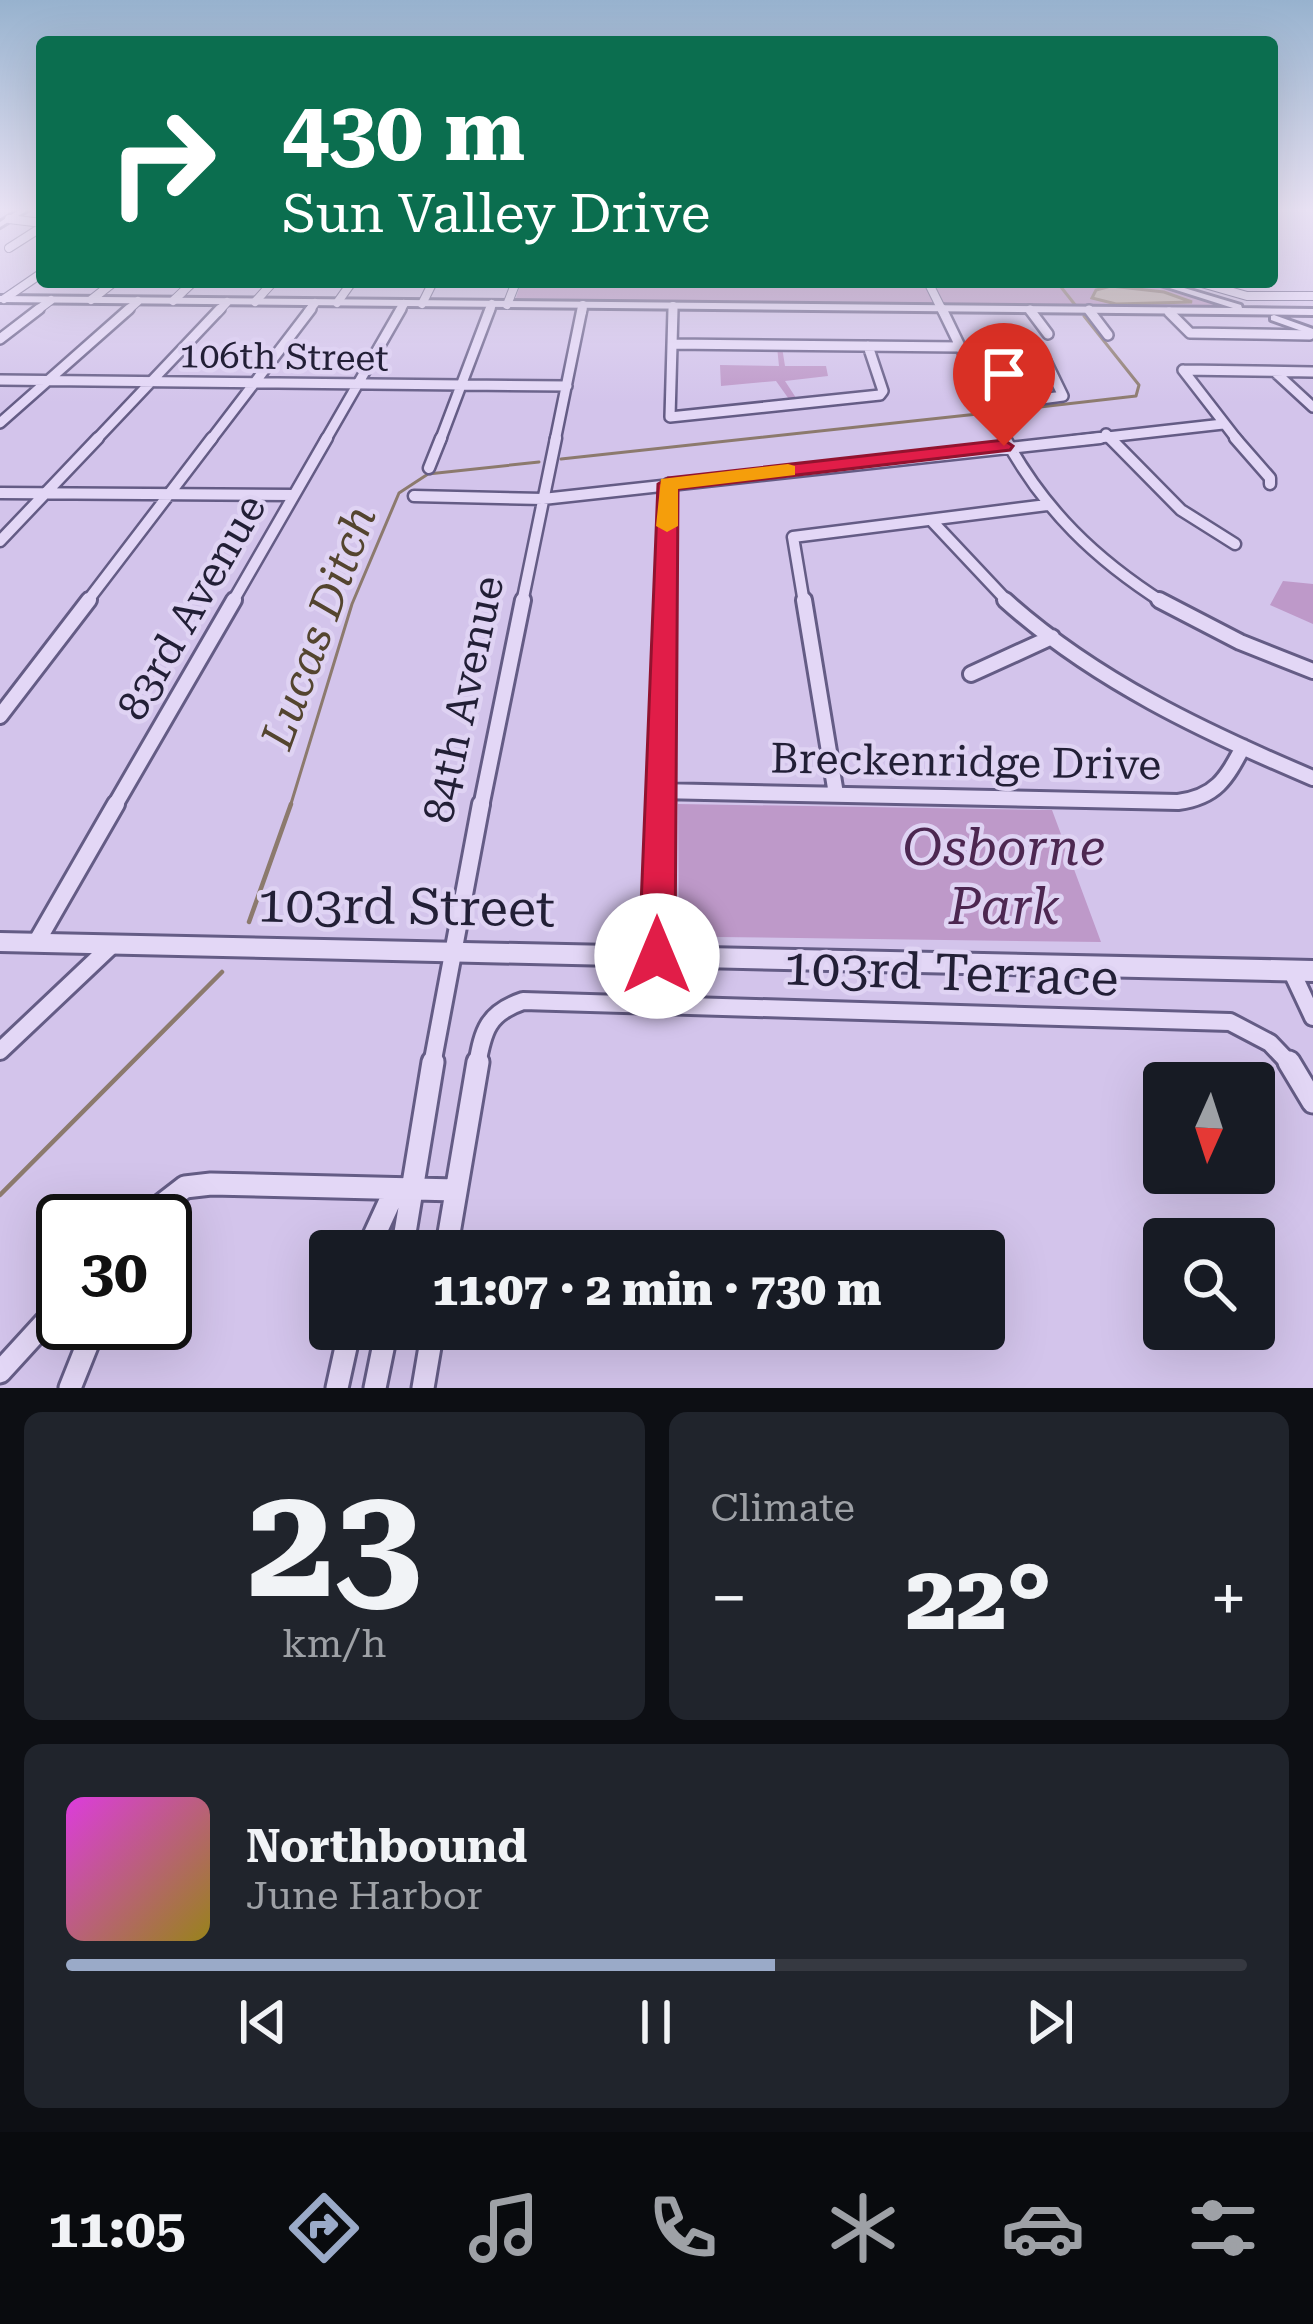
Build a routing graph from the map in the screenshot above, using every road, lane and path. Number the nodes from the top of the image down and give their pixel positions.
1 (36, 276) edge
2 (106, 288) edge
3 (187, 288) edge
4 (268, 288) edge
5 (348, 288) edge
6 (430, 288) edge
7 (514, 288) edge
8 (931, 288) edge
9 (1175, 288) edge
10 (1188, 288) edge
11 (1219, 288) edge
12 (1313, 296) edge
13 (1210, 298) junction
14 (2, 299) edge
15 (51, 300) junction
16 (91, 300) junction
17 (138, 301) junction
18 (173, 301) junction
19 (227, 302) junction
20 (255, 302) junction
21 (315, 303) junction
22 (337, 303) junction
23 (404, 304) junction
24 (422, 304) junction
25 (491, 304) junction
26 (507, 304) junction
27 (583, 305) junction
28 (673, 306) junction
29 (941, 309) junction
30 (1030, 310) junction
31 (1089, 310) junction
32 (1169, 312) junction
33 (1208, 312) junction
34 (1262, 312) junction
35 (1313, 313) edge
36 (1312, 330) edge
37 (1048, 334) dead end
38 (1108, 335) dead end
39 (0, 339) edge
40 (672, 344) junction
41 (868, 346) junction
42 (960, 347) junction
43 (1046, 361) dead end
44 (1276, 372) junction
45 (1313, 372) edge
46 (0, 380) edge
47 (47, 381) junction
48 (153, 381) junction
49 (251, 382) junction
50 (358, 384) junction
51 (462, 385) junction
52 (567, 386) junction
53 (991, 406) junction
54 (1313, 407) edge
55 (0, 423) edge
56 (1222, 424) junction
57 (1106, 434) junction
58 (1012, 445) junction
59 (429, 468) dead end
60 (668, 484) junction
61 (1270, 484) dead end
62 (0, 493) edge
63 (46, 493) junction
64 (167, 494) junction
65 (294, 495) junction
66 (414, 496) dead end
67 (543, 499) junction
68 (1048, 505) junction
69 (932, 520) junction
70 (0, 542) edge
71 (1235, 544) dead end
72 (1052, 637) junction
73 (1313, 671) edge
74 (971, 674) dead end
75 (0, 716) edge
76 (1243, 747) junction
77 (1313, 778) edge
78 (658, 791) junction
79 (836, 794) junction
80 (0, 942) edge
81 (36, 943) junction
82 (112, 945) junction
83 (451, 952) junction
84 (657, 956) junction
85 (1302, 970) edge
86 (1313, 1017) edge
87 (0, 1052) edge
88 (1310, 1090) edge
89 (405, 1190) junction
90 (456, 1190) junction
91 (176, 1194) edge
92 (374, 1230) edge
93 (403, 1230) edge
94 (449, 1230) edge
95 (36, 1333) edge
96 (85, 1350) edge
97 (345, 1350) edge
98 (383, 1350) edge
99 (429, 1350) edge
100 (0, 1372) edge
101 (70, 1388) edge
102 (337, 1388) edge
103 (375, 1388) edge
104 (423, 1388) edge

1 - 14 street
2 - 16 street
3 - 18 street
4 - 20 street
5 - 22 street
6 - 24 street
7 - 26 street
8 - 29 street
9 - 13 street
10 - 34 street
11 - 12 street
13 - 33 street
13 - 34 street
14 - 15 street
15 - 16 street
15 - 39 street
16 - 17 street
17 - 18 street
17 - 47 street
18 - 19 street
19 - 20 street
19 - 48 street
20 - 21 street
21 - 22 street
21 - 49 street
22 - 23 street
23 - 24 street
23 - 50 street, 83rd Avenue
24 - 25 street
25 - 26 street
25 - 51 street
26 - 27 street
27 - 28 street
27 - 52 street, 84th Avenue
28 - 29 street
28 - 40 street
29 - 30 street
29 - 42 street
30 - 31 street
30 - 37 street
31 - 32 street
31 - 38 street
32 - 33 street
32 - 36 street
33 - 34 street
34 - 35 street
34 - 36 street
35 - 36 street
40 - 41 street
40 - 41 street
41 - 42 street
42 - 53 street
43 - 53 street
44 - 45 street
44 - 54 street
44 - 56 street
46 - 47 street, 106th Street
47 - 48 street, 106th Street
47 - 55 street
48 - 49 street, 106th Street
48 - 63 street
49 - 50 street, 106th Street
49 - 64 street
50 - 51 street, 106th Street
50 - 65 street, 83rd Avenue
51 - 52 street, 106th Street
51 - 59 street
52 - 67 street, 84th Avenue
53 - 58 street
56 - 57 street
56 - 61 street
57 - 58 street
57 - 71 street
58 - 60 street
58 - 68 street
60 - 67 street
60 - 78 street
62 - 63 street
63 - 64 street
63 - 70 street
64 - 65 street
64 - 75 street
65 - 81 street, 83rd Avenue
66 - 67 street
67 - 83 street, 84th Avenue
68 - 69 street
68 - 73 street
69 - 72 street
69 - 79 street
72 - 74 street
72 - 76 street
76 - 77 street
76 - 79 street, Breckenridge Drive
78 - 79 street, Breckenridge Drive
78 - 84 street
80 - 81 street, 103rd Street
81 - 82 street, 103rd Street
82 - 83 street, 103rd Street
82 - 87 street
83 - 84 street, 103rd Street
83 - 89 street, 84th Avenue
84 - 85 street, 103rd Street
85 - 86 street
88 - 90 street, 103rd Terrace
89 - 90 street
89 - 91 street
89 - 92 street, 84th Avenue
89 - 93 street, 84th Avenue
90 - 94 street
95 - 100 street
96 - 101 street
97 - 102 street
98 - 103 street
99 - 104 street

